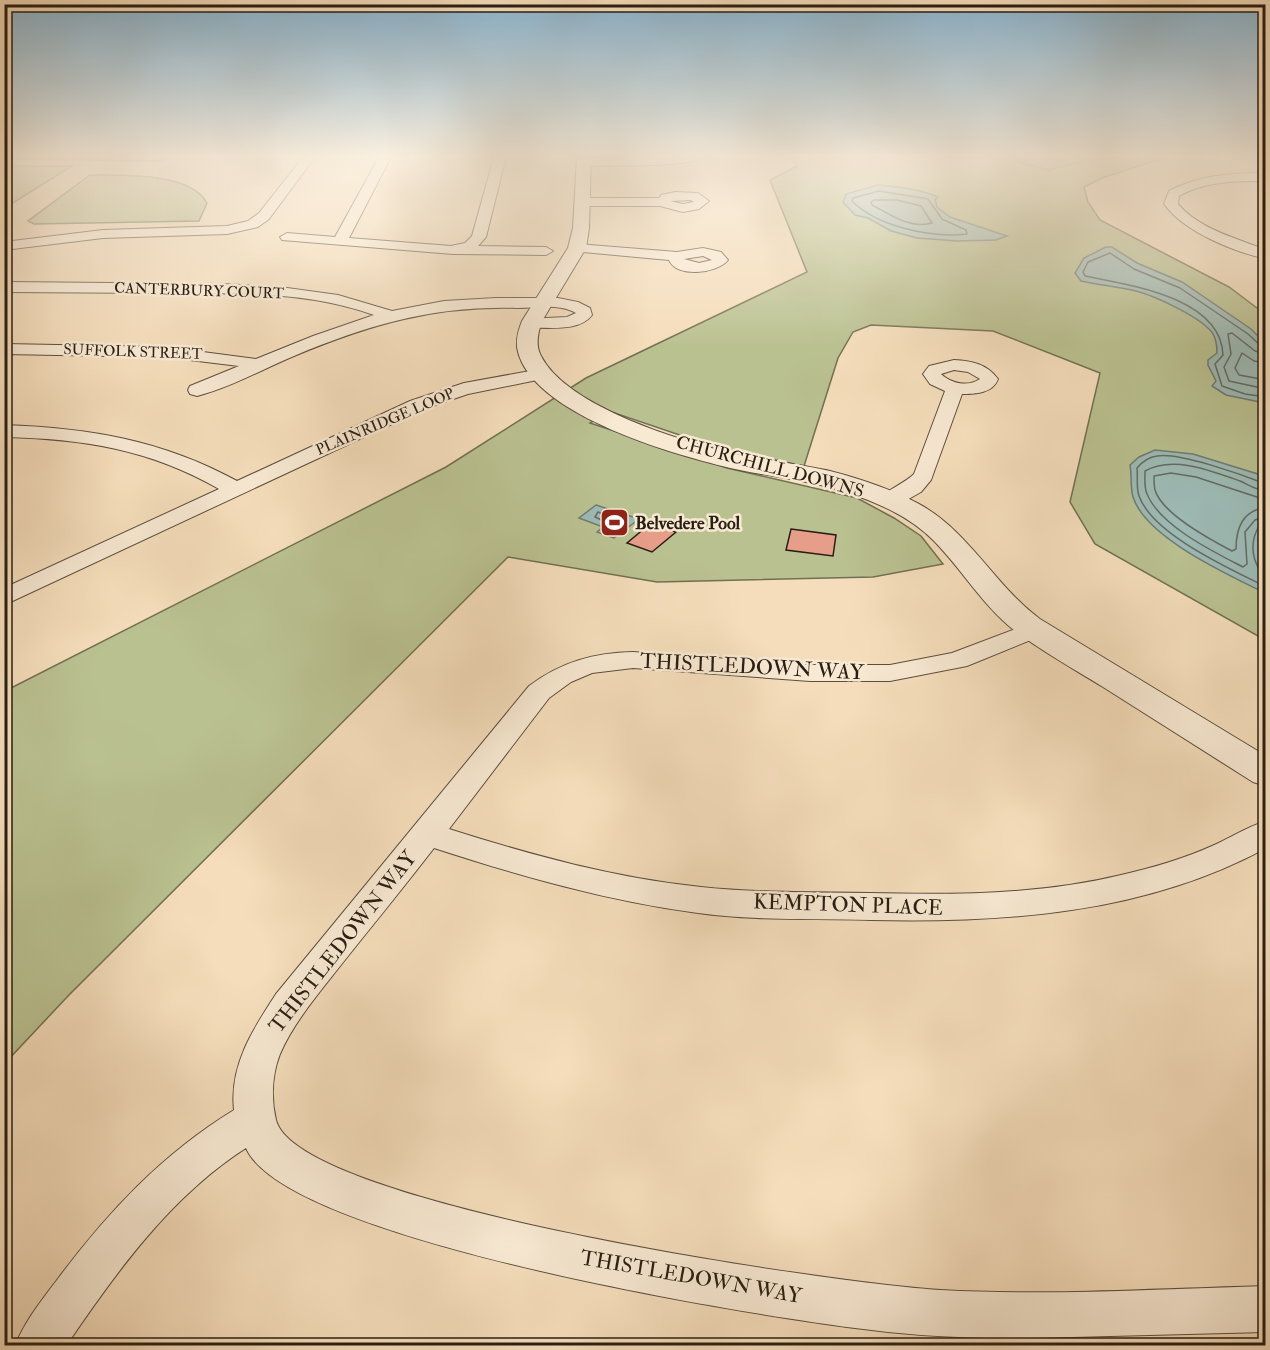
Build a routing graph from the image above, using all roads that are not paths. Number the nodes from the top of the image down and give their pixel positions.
1 (257, 220) edge
2 (352, 220) edge
3 (483, 220) edge
4 (581, 220) edge
5 (1187, 220) edge
6 (287, 237) dead end
7 (340, 242) junction
8 (4, 246) edge
9 (577, 248) junction
10 (453, 250) junction
11 (546, 251) dead end
12 (1266, 255) edge
13 (677, 256) dead end
14 (4, 287) edge
15 (536, 313) junction
16 (391, 316) junction
17 (4, 349) edge
18 (260, 365) junction
19 (541, 374) junction
20 (955, 388) dead end
21 (197, 390) dead end
22 (4, 431) edge
23 (235, 489) junction
24 (890, 500) junction
25 (4, 598) edge
26 (1034, 630) junction
27 (1266, 773) edge
28 (1266, 833) edge
29 (427, 834) junction
30 (256, 1119) junction
31 (1266, 1309) edge
32 (1010, 1330) edge
33 (38, 1346) edge

1 - 8 street
2 - 7 street
3 - 10 street
4 - 9 street, CHURCHILL DOWNS
5 - 12 street
6 - 7 street
7 - 10 street
9 - 13 street
9 - 15 street, CHURCHILL DOWNS
10 - 11 street
14 - 16 street, CANTERBURY COURT
15 - 16 street, SUFFOLK STREET
15 - 19 street, CHURCHILL DOWNS
16 - 18 street, SUFFOLK STREET
17 - 18 street, SUFFOLK STREET
18 - 21 street, SUFFOLK STREET
19 - 23 street, PLAINRIDGE LOOP
19 - 24 street, CHURCHILL DOWNS
20 - 24 street
22 - 23 street
23 - 25 street, PLAINRIDGE LOOP
24 - 26 street, CHURCHILL DOWNS
26 - 27 street, CHURCHILL DOWNS
26 - 29 street, THISTLEDOWN WAY
28 - 29 street, KEMPTON PLACE
29 - 30 street, THISTLEDOWN WAY
30 - 32 street, THISTLEDOWN WAY
30 - 33 street
31 - 32 street, THISTLEDOWN WAY

